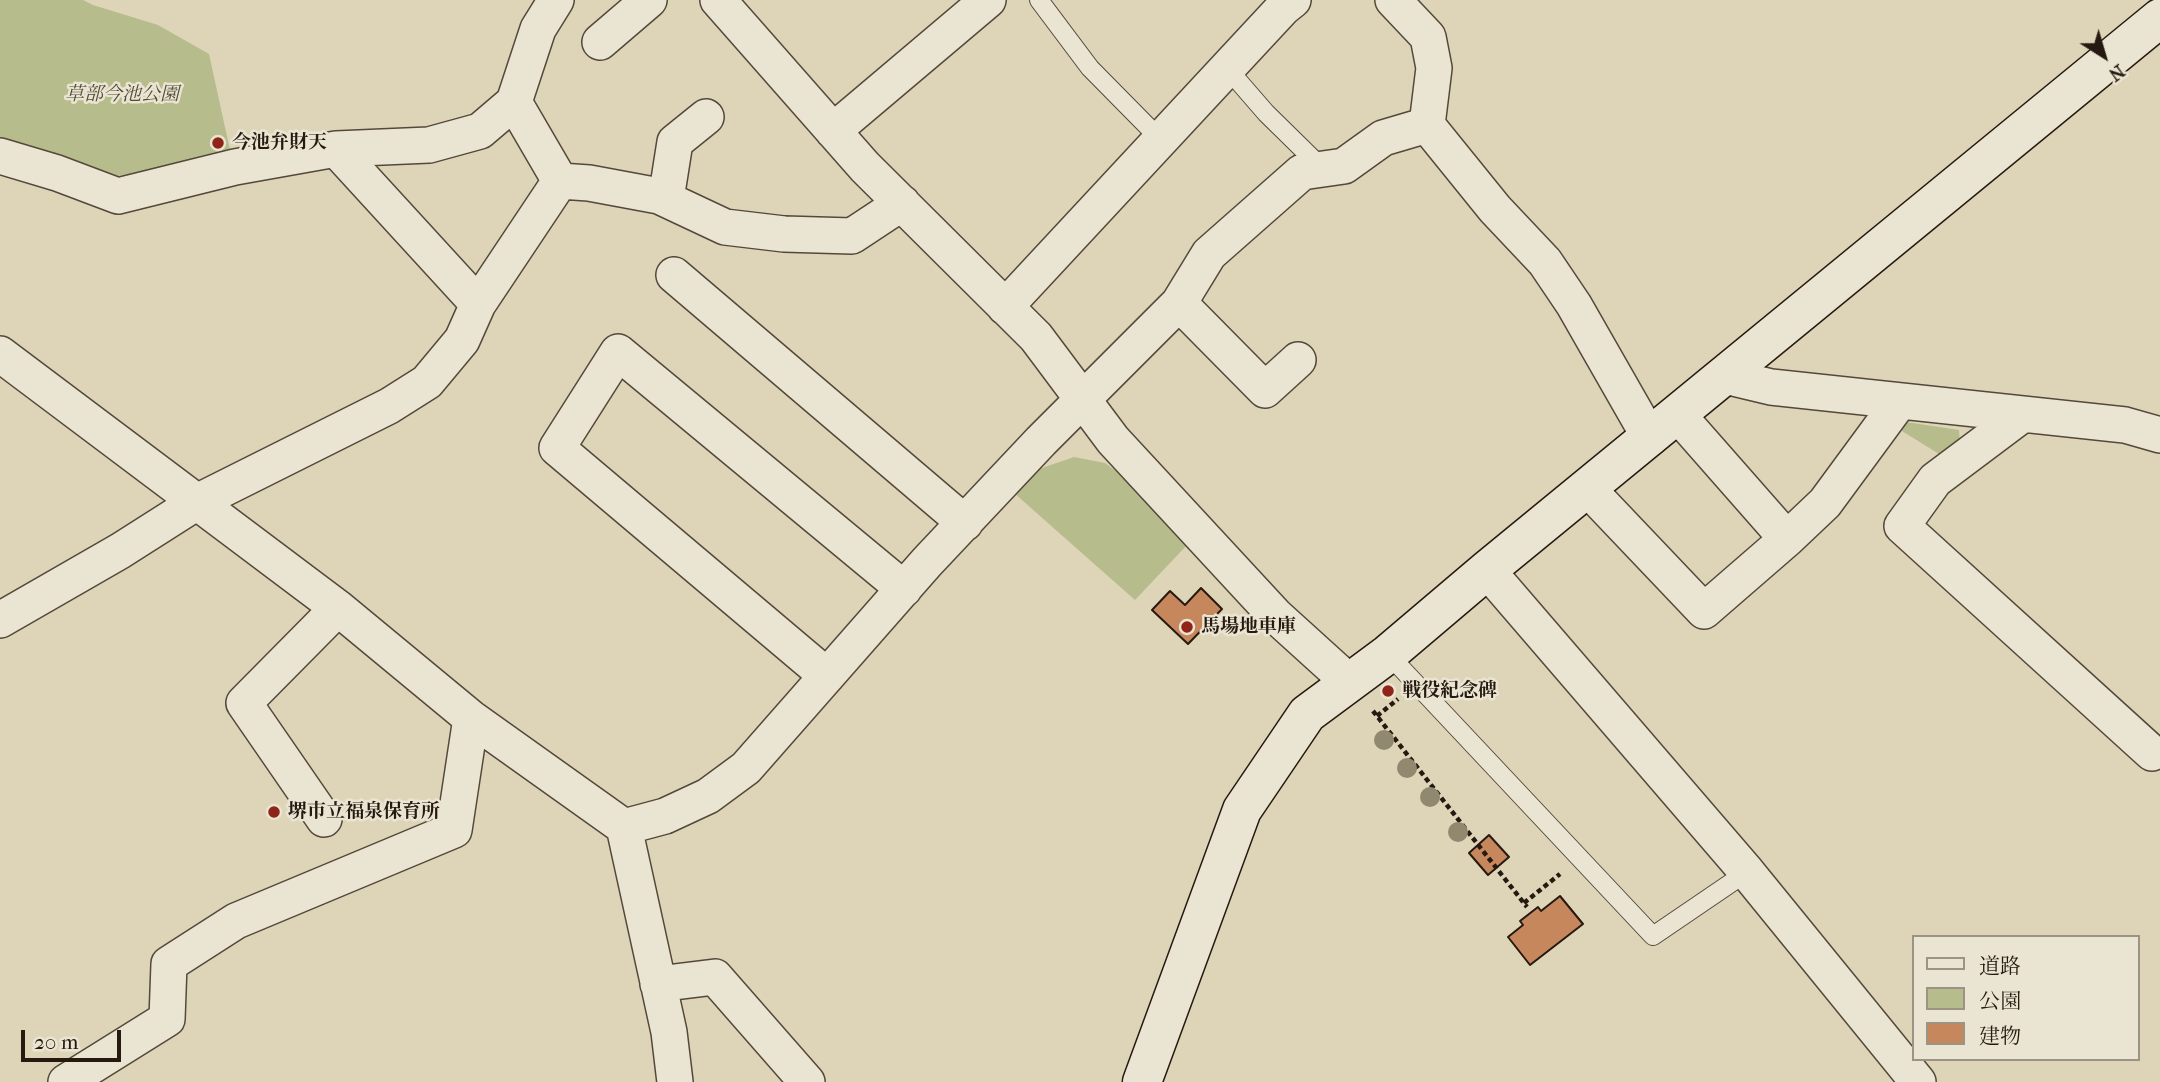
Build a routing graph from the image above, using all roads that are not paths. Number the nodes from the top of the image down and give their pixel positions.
1 (556, 0) edge
2 (649, 0) edge
3 (718, 0) edge
4 (988, 0) edge
5 (1040, 0) edge
6 (1293, 0) edge
7 (1393, 0) edge
8 (2160, 18) edge
9 (600, 42) dead end
10 (1227, 68) junction
11 (514, 102) junction
12 (706, 117) dead end
13 (1427, 125) junction
14 (833, 131) junction
15 (1161, 140) junction
16 (336, 149) junction
17 (0, 156) edge
18 (1323, 169) junction
19 (560, 181) junction
20 (666, 199) junction
21 (902, 203) junction
22 (674, 275) dead end
23 (1179, 303) junction
24 (478, 304) junction
25 (1005, 307) junction
26 (0, 354) edge
27 (1298, 360) dead end
28 (1725, 376) junction
29 (1082, 400) junction
30 (1900, 401) junction
31 (2024, 414) junction
32 (1664, 426) junction
33 (2160, 435) edge
34 (1587, 488) junction
35 (197, 502) junction
36 (965, 523) junction
37 (1787, 539) junction
38 (1487, 570) junction
39 (904, 589) junction
40 (338, 608) junction
41 (0, 620) edge
42 (1388, 654) junction
43 (827, 676) junction
44 (1350, 683) junction
45 (471, 718) junction
46 (2152, 753) dead end
47 (324, 819) dead end
48 (624, 827) junction
49 (1747, 872) junction
50 (658, 984) junction
51 (66, 1082) edge
52 (675, 1082) edge
53 (807, 1082) edge
54 (1142, 1082) edge
55 (1918, 1082) edge

1 - 11 street
2 - 9 street
3 - 14 street
4 - 14 street
5 - 15 lane
6 - 10 street
7 - 13 street
8 - 28 street
10 - 15 street
10 - 18 lane
11 - 16 street
11 - 19 street
12 - 20 street
13 - 18 street
13 - 32 street
14 - 21 street
15 - 25 street
16 - 17 street
16 - 24 street
18 - 23 street
19 - 20 street
19 - 24 street
20 - 21 street
21 - 25 street
22 - 36 street
23 - 27 street
23 - 29 street
24 - 35 street
25 - 29 street
26 - 35 street
28 - 30 street
28 - 32 street
29 - 36 street
29 - 44 street
30 - 31 street
30 - 37 street
31 - 33 street
31 - 46 street
32 - 34 street
32 - 37 street
34 - 37 street
34 - 38 street
35 - 40 street
35 - 41 street
36 - 39 street
38 - 42 street
38 - 49 street
39 - 43 street
39 - 43 street
40 - 45 street
40 - 47 street
42 - 44 street
42 - 49 lane
43 - 48 street
44 - 54 street
45 - 48 street
45 - 51 street
48 - 50 street
49 - 55 street
50 - 52 street
50 - 53 street

